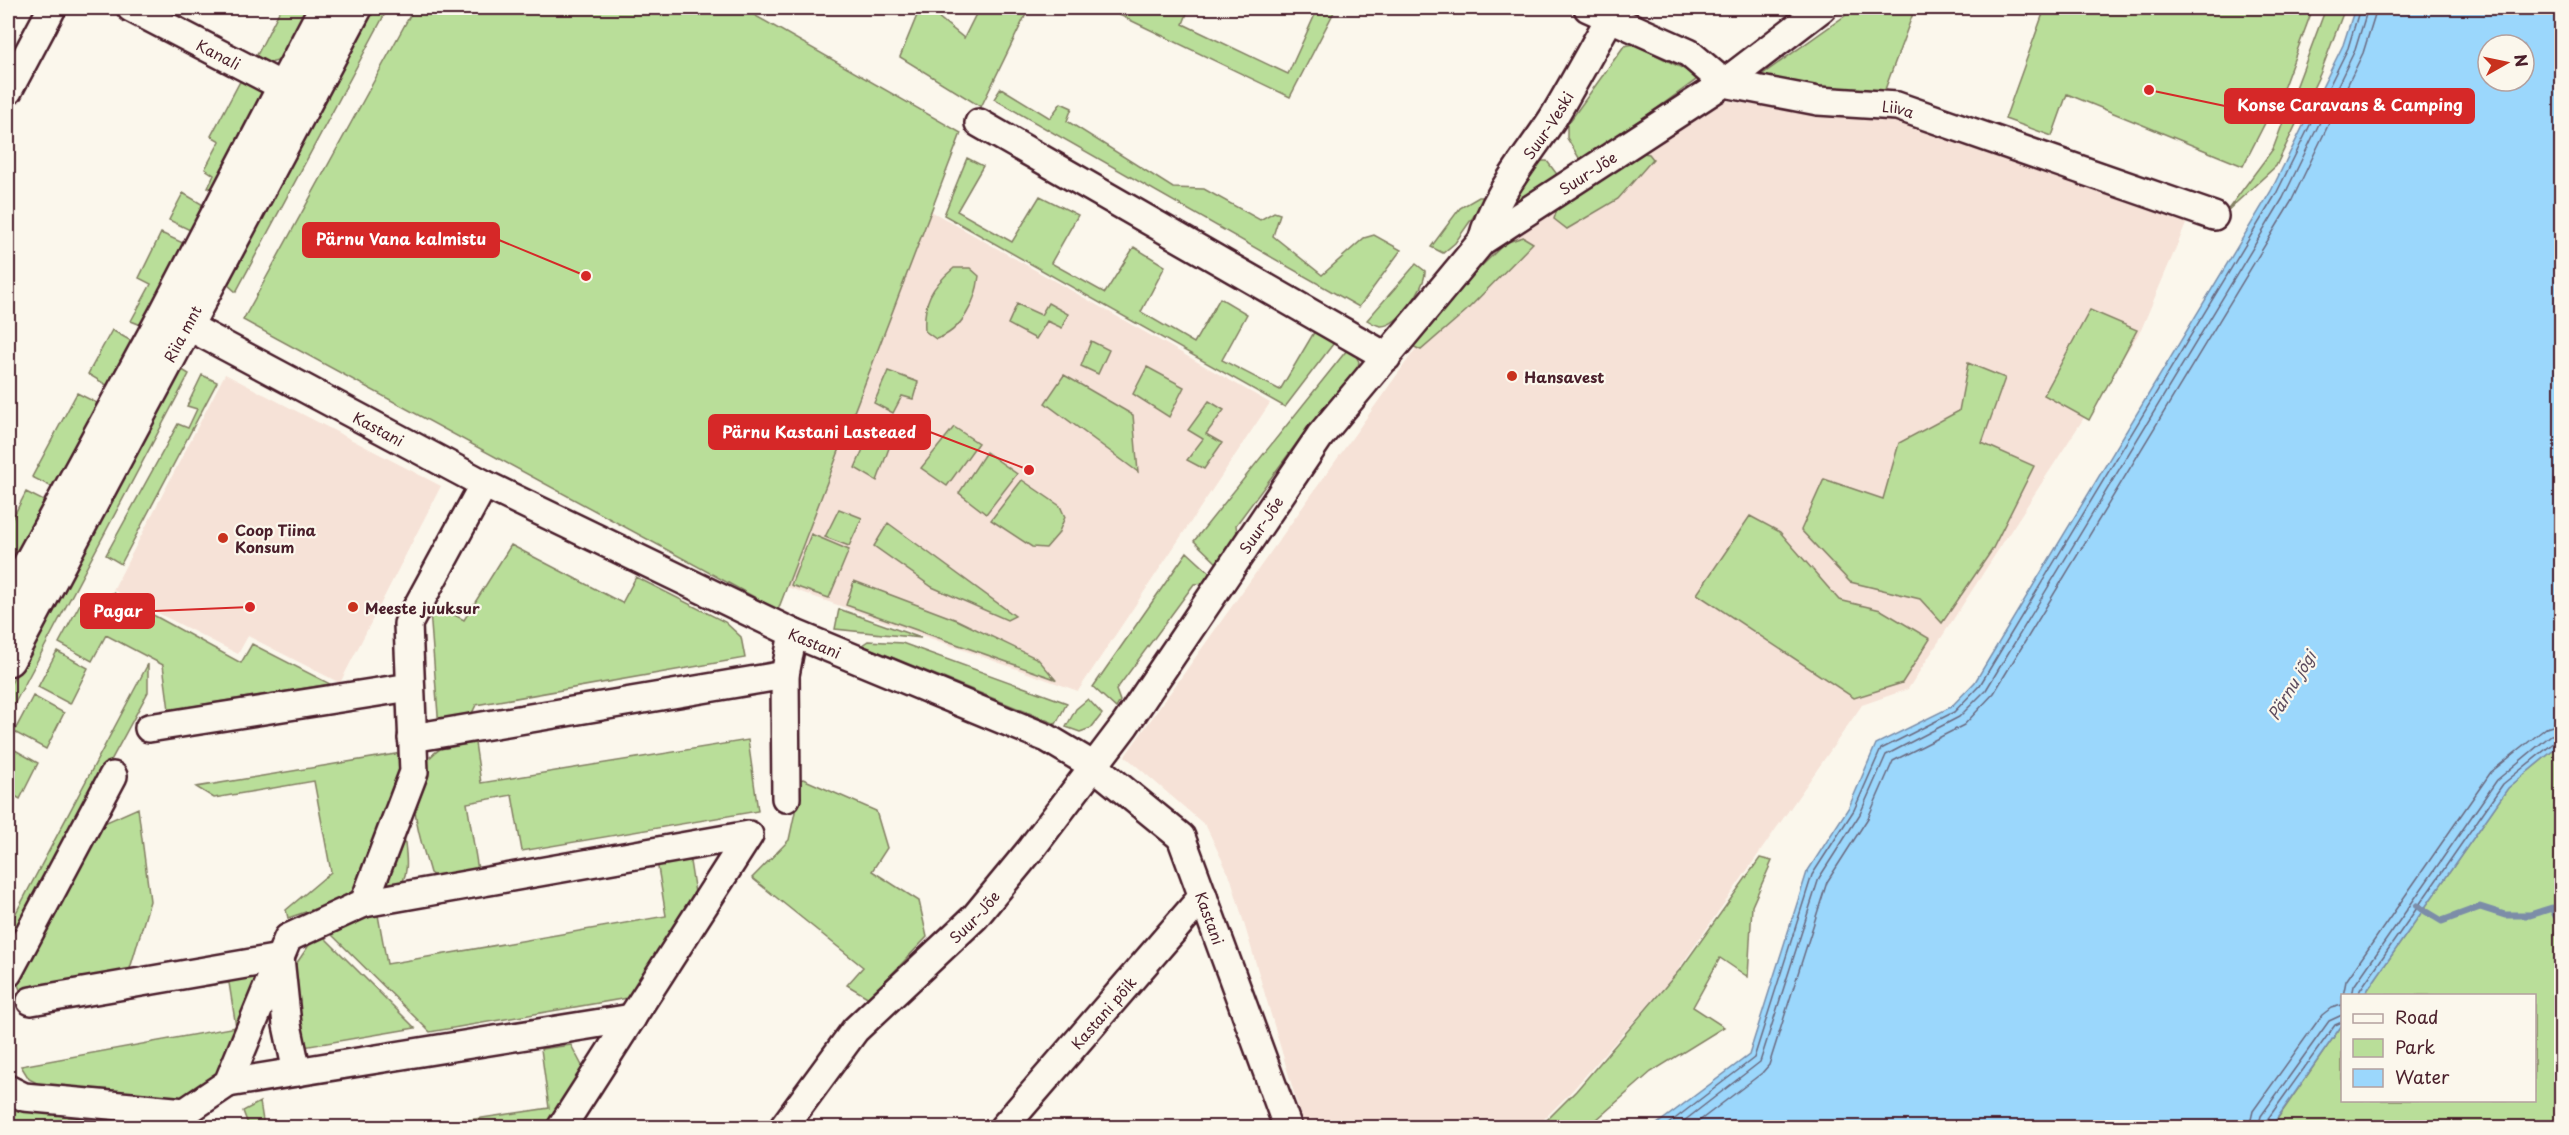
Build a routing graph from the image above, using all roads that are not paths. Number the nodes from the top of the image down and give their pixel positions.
1 (52, 8) edge
2 (131, 8) edge
3 (326, 8) edge
4 (355, 8) edge
5 (1822, 8) edge
6 (1603, 11) edge
7 (17, 51) edge
8 (1724, 82) junction
9 (8, 91) edge
10 (295, 93) junction
11 (979, 123) dead end
12 (2214, 216) dead end
13 (1482, 241) junction
14 (176, 319) junction
15 (1387, 357) junction
16 (484, 484) junction
17 (8, 605) edge
18 (793, 633) junction
19 (8, 659) edge
20 (785, 675) junction
21 (410, 687) junction
22 (148, 728) dead end
23 (412, 738) junction
24 (1094, 766) junction
25 (113, 776) dead end
26 (786, 798) dead end
27 (1203, 896) junction
28 (364, 903) junction
29 (280, 958) junction
30 (8, 973) edge
31 (31, 1001) dead end
32 (632, 1018) junction
33 (297, 1072) junction
34 (228, 1083) junction
35 (8, 1089) edge
36 (561, 1128) edge
37 (783, 1128) edge
38 (1003, 1128) edge
39 (1288, 1128) edge

1 - 7 street
2 - 10 street, Kanali
3 - 10 main road, Riia mnt
4 - 10 main road, Riia mnt
5 - 8 street, Suur-Jõe
6 - 8 street, Liiva
6 - 13 street, Suur-Veski
7 - 9 street
8 - 12 street, Liiva
8 - 13 street, Suur-Jõe
10 - 14 main road, Riia mnt
11 - 15 street
13 - 15 street, Suur-Jõe
14 - 16 street, Kastani
14 - 17 main road, Riia mnt
14 - 19 main road, Riia mnt
15 - 24 street, Suur-Jõe
16 - 18 street, Kastani
16 - 21 street
18 - 20 street
18 - 24 street, Kastani
20 - 23 street
20 - 26 street
21 - 22 street
21 - 23 street
23 - 28 street
24 - 27 street, Kastani
24 - 37 street, Suur-Jõe
25 - 30 street
27 - 38 street, Kastani põik
27 - 39 street, Kastani
28 - 29 street
28 - 32 street
29 - 31 street
29 - 33 street
29 - 34 street
32 - 33 street
32 - 36 street
33 - 34 street
34 - 35 street

